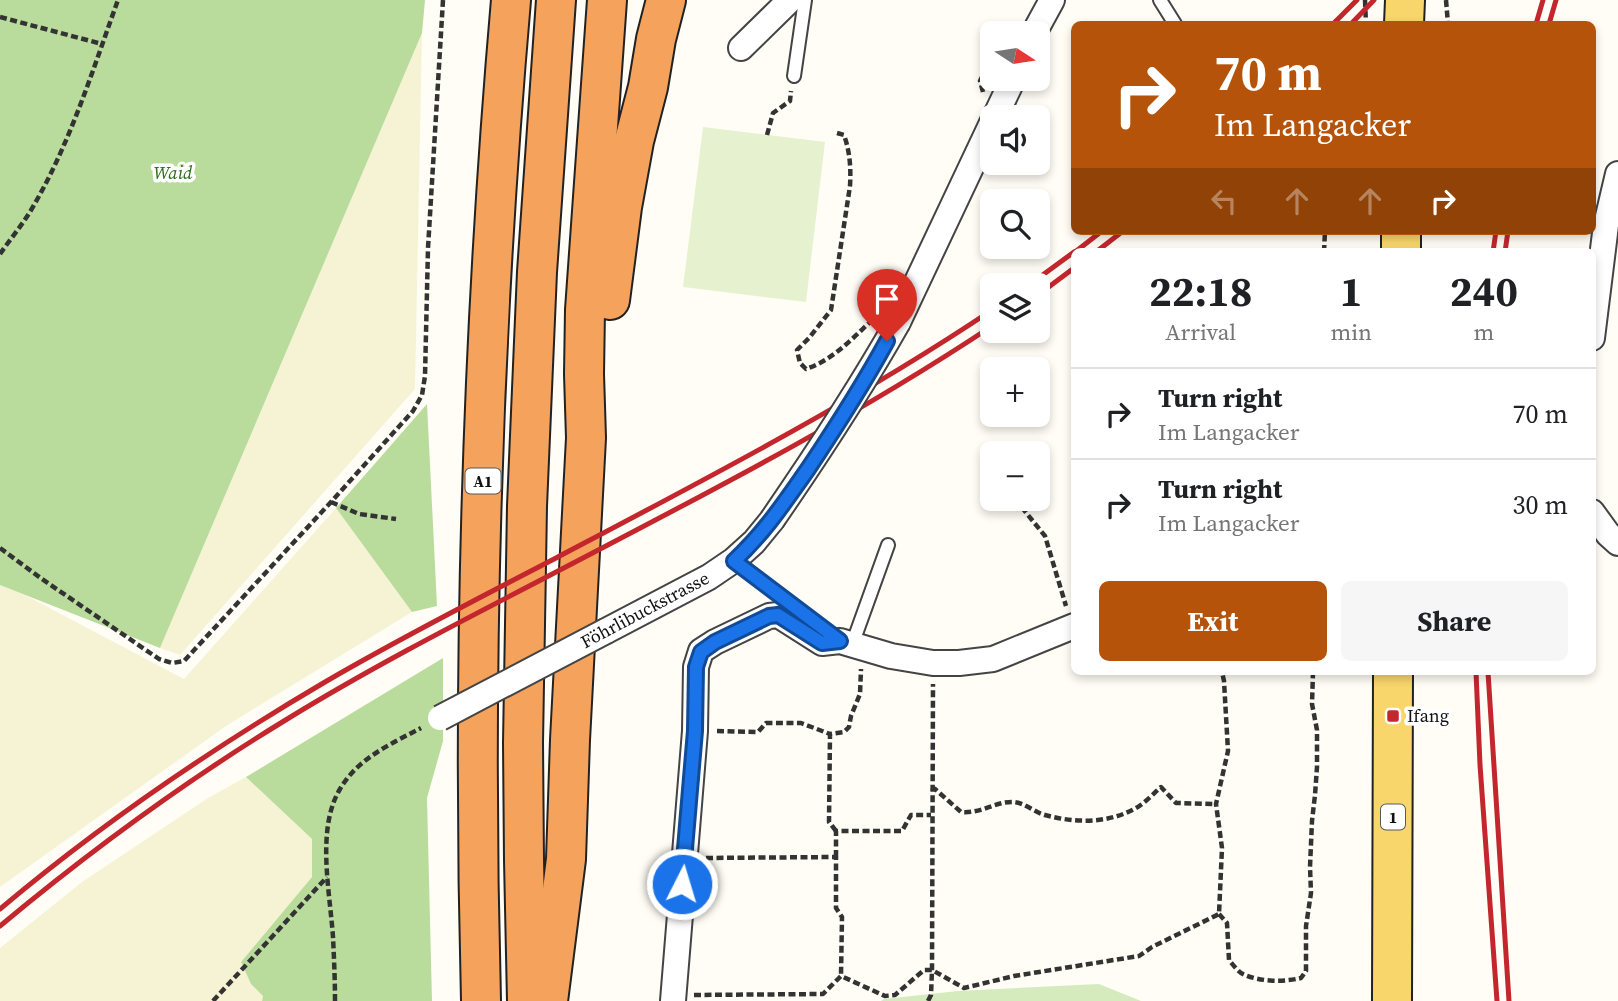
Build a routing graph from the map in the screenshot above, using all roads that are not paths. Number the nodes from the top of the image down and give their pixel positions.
1 (509, 0) edge
2 (556, 0) edge
3 (607, 0) edge
4 (657, 0) edge
5 (666, 0) edge
6 (790, 0) edge
7 (805, 0) edge
8 (1052, 0) edge
9 (1160, 0) edge
10 (1405, 0) edge
11 (1041, 21) edge
12 (1173, 21) edge
13 (1404, 21) edge
14 (656, 39) junction
15 (741, 48) dead end
16 (793, 76) road end
17 (980, 146) edge
18 (1618, 174) edge
19 (1596, 306) edge
20 (586, 438) junction
21 (888, 545) dead end
22 (734, 561) junction
23 (1071, 627) edge
24 (851, 645) junction
25 (1393, 675) edge
26 (440, 718) road end
27 (673, 999) edge
28 (481, 1001) edge
29 (527, 1001) edge
30 (548, 1001) edge
31 (1392, 1001) edge

1 - 28 highway, A1
2 - 29 highway
3 - 20 highway
4 - 14 highway
5 - 14 highway
6 - 15 street
7 - 16 lane
8 - 11 street
9 - 12 lane
10 - 13 main road
14 - 20 highway
17 - 22 street, Föhrlibuckstrasse, bridge
18 - 19 street
20 - 30 highway
21 - 24 lane
22 - 24 lane
22 - 26 street, Föhrlibuckstrasse, bridge
23 - 24 street
24 - 27 street
25 - 31 main road, 1

